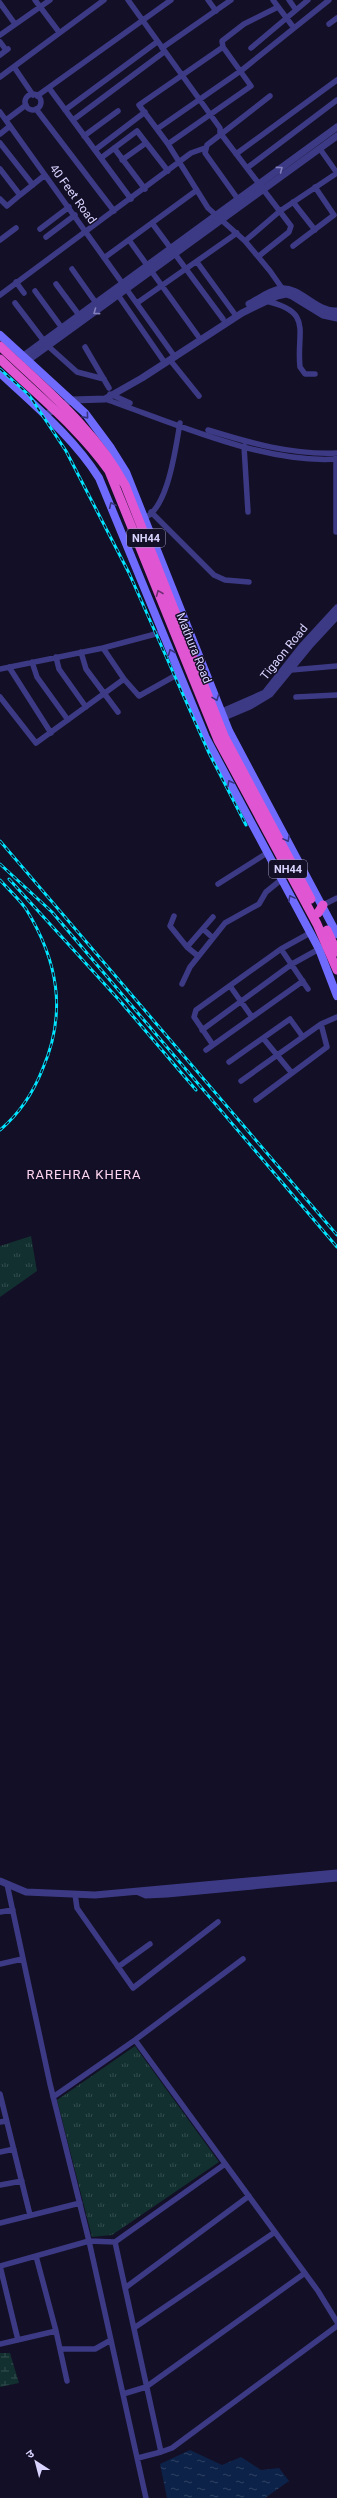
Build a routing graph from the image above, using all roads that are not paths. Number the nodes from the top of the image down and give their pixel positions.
1 (35, 0) edge
2 (50, 0) edge
3 (104, 0) edge
4 (128, 0) edge
5 (171, 0) edge
6 (208, 0) edge
7 (231, 0) edge
8 (273, 0) edge
9 (289, 0) edge
10 (329, 0) edge
11 (306, 1) edge
12 (0, 3) edge
13 (40, 7) junction
14 (278, 7) junction
15 (296, 10) junction
16 (216, 11) junction
17 (286, 18) junction
18 (337, 18) edge
19 (142, 20) junction
20 (15, 24) junction
21 (329, 24) dead end
22 (294, 28) junction
23 (59, 32) junction
24 (0, 35) edge
25 (0, 42) edge
26 (157, 42) junction
27 (223, 46) junction
28 (251, 48) dead end
29 (163, 50) junction
30 (0, 55) edge
31 (14, 67) junction
32 (242, 70) junction
33 (180, 75) junction
34 (0, 77) edge
35 (337, 80) edge
36 (49, 88) junction
37 (35, 95) junction
38 (270, 96) dead end
39 (337, 100) edge
40 (200, 101) junction
41 (26, 105) junction
42 (36, 109) junction
43 (65, 110) junction
44 (118, 111) dead end
45 (0, 112) edge
46 (144, 112) junction
47 (210, 114) junction
48 (6, 120) junction
49 (73, 120) junction
50 (10, 126) junction
51 (337, 127) edge
52 (158, 129) junction
53 (0, 134) edge
54 (220, 134) junction
55 (84, 136) junction
56 (337, 136) edge
57 (0, 143) edge
58 (146, 143) junction
59 (168, 144) junction
60 (114, 148) junction
61 (205, 148) junction
62 (320, 149) junction
63 (95, 150) junction
64 (236, 154) junction
65 (101, 158) junction
66 (122, 160) junction
67 (180, 161) junction
68 (246, 168) junction
69 (0, 169) edge
70 (168, 171) junction
71 (337, 173) edge
72 (46, 175) junction
73 (33, 186) junction
74 (315, 187) junction
75 (261, 188) junction
76 (145, 189) junction
77 (197, 190) junction
78 (20, 195) junction
79 (0, 199) edge
80 (131, 199) junction
81 (293, 202) junction
82 (241, 203) junction
83 (69, 207) junction
84 (114, 211) junction
85 (280, 212) junction
86 (75, 215) junction
87 (220, 218) junction
88 (152, 223) junction
89 (16, 228) dead end
90 (40, 229) dead end
91 (315, 230) junction
92 (86, 231) junction
93 (237, 233) junction
94 (46, 237) dead end
95 (0, 240) edge
96 (129, 240) junction
97 (245, 241) junction
98 (293, 246) dead end
99 (174, 251) junction
100 (259, 256) junction
101 (104, 258) junction
102 (197, 262) junction
103 (72, 269) dead end
104 (150, 269) junction
105 (187, 269) junction
106 (16, 282) junction
107 (56, 284) dead end
108 (125, 286) junction
109 (163, 286) junction
110 (34, 291) dead end
111 (284, 292) junction
112 (24, 293) dead end
113 (0, 295) edge
114 (118, 295) junction
115 (266, 301) junction
116 (15, 303) dead end
117 (96, 303) junction
118 (137, 303) junction
119 (337, 311) edge
120 (234, 313) junction
121 (79, 315) junction
122 (337, 318) edge
123 (222, 319) junction
124 (62, 328) junction
125 (198, 336) junction
126 (1, 340) edge
127 (46, 343) junction
128 (85, 348) dead end
129 (0, 349) edge
130 (0, 358) edge
131 (24, 359) junction
132 (169, 359) junction
133 (0, 368) edge
134 (0, 373) edge
135 (42, 374) junction
136 (315, 374) dead end
137 (104, 379) junction
138 (22, 394) junction
139 (106, 394) junction
140 (198, 396) dead end
141 (69, 398) junction
142 (43, 413) junction
143 (180, 423) junction
144 (244, 446) junction
145 (337, 456) edge
146 (248, 512) dead end
147 (148, 515) junction
148 (120, 523) junction
149 (336, 532) edge
150 (250, 582) dead end
151 (337, 608) edge
152 (337, 616) edge
153 (163, 632) junction
154 (103, 648) junction
155 (81, 652) junction
156 (56, 657) junction
157 (32, 662) junction
158 (337, 666) edge
159 (9, 667) junction
160 (0, 669) edge
161 (291, 670) junction
162 (180, 673) junction
163 (124, 680) junction
164 (104, 694) junction
165 (337, 695) edge
166 (296, 696) dead end
167 (0, 697) edge
168 (86, 707) junction
169 (118, 712) dead end
170 (223, 715) junction
171 (68, 720) junction
172 (51, 733) junction
173 (237, 768) junction
174 (267, 852) junction
175 (282, 879) junction
176 (218, 884) dead end
177 (337, 898) edge
178 (318, 911) junction
179 (174, 916) dead end
180 (213, 917) dead end
181 (303, 919) junction
182 (203, 929) junction
183 (310, 932) junction
184 (337, 934) edge
185 (213, 938) junction
186 (187, 947) junction
187 (282, 949) junction
188 (319, 949) junction
189 (337, 952) edge
190 (198, 956) junction
191 (292, 964) junction
192 (337, 970) edge
193 (303, 981) junction
194 (182, 984) dead end
195 (230, 986) junction
196 (308, 989) dead end
197 (337, 996) edge
198 (241, 1002) junction
199 (252, 1017) junction
200 (337, 1017) edge
201 (321, 1024) junction
202 (202, 1030) junction
203 (303, 1036) junction
204 (264, 1038) junction
205 (213, 1045) junction
206 (206, 1050) dead end
207 (277, 1055) junction
208 (229, 1062) dead end
209 (291, 1072) junction
210 (241, 1081) dead end
211 (256, 1100) dead end
212 (337, 1873) edge
213 (337, 1878) edge
214 (0, 1881) edge
215 (7, 1884) junction
216 (139, 1892) junction
217 (75, 1894) junction
218 (12, 1910) junction
219 (0, 1912) edge
220 (218, 1922) dead end
221 (150, 1944) dead end
222 (22, 1959) junction
223 (243, 1959) dead end
224 (0, 1964) edge
225 (118, 1967) junction
226 (135, 2040) junction
227 (0, 2094) edge
228 (53, 2097) junction
229 (3, 2122) edge
230 (14, 2148) junction
231 (0, 2152) edge
232 (225, 2164) junction
233 (22, 2181) junction
234 (0, 2185) edge
235 (249, 2196) junction
236 (80, 2204) junction
237 (30, 2216) junction
238 (0, 2223) edge
239 (275, 2232) junction
240 (89, 2241) junction
241 (115, 2242) junction
242 (36, 2256) junction
243 (0, 2266) edge
244 (305, 2273) junction
245 (125, 2288) junction
246 (337, 2322) edge
247 (337, 2326) edge
248 (134, 2328) junction
249 (56, 2331) junction
250 (18, 2340) junction
251 (111, 2340) junction
252 (0, 2344) edge
253 (60, 2349) junction
254 (67, 2381) dead end
255 (146, 2387) junction
256 (123, 2394) junction
257 (161, 2452) junction
258 (138, 2458) junction
259 (146, 2498) edge

1 - 13 street
2 - 13 street
3 - 23 street
4 - 19 street
5 - 19 street
6 - 16 street
7 - 16 street
8 - 14 street
9 - 15 street
10 - 22 street
11 - 15 street
12 - 20 street
13 - 20 street
13 - 23 street
14 - 17 street
14 - 27 street
15 - 17 street
16 - 29 street
17 - 22 street
17 - 28 street
18 - 21 street
19 - 26 street
19 - 36 street
20 - 24 street
22 - 32 street
23 - 31 street
25 - 30 street
26 - 29 street
26 - 43 street
27 - 32 street
27 - 33 street
29 - 33 street
29 - 49 street
31 - 34 street
31 - 37 street
32 - 40 street
32 - 47 street
33 - 40 street
33 - 46 street
35 - 64 street
36 - 37 street
36 - 43 street
37 - 41 street
37 - 42 street
38 - 54 street
39 - 68 street
40 - 47 street
40 - 52 street
41 - 42 street
41 - 48 street
42 - 84 street
43 - 49 street
44 - 55 street
45 - 48 street, 40 Feet Road
46 - 52 street
46 - 63 street
47 - 54 street
47 - 59 street
48 - 50 street, 40 Feet Road
49 - 55 street
50 - 53 street
50 - 72 street, 40 Feet Road
75 -> 51 street
52 - 59 street
54 - 61 street
54 - 64 street
55 - 63 street
56 - 62 street
57 - 73 street
58 - 60 street
58 - 66 street
58 - 70 street
59 - 67 street
60 - 65 street
60 - 66 street
61 - 67 street
61 - 82 street
62 - 71 street
62 - 75 street
63 - 65 street
64 - 68 street
65 - 80 street
66 - 76 street
67 - 70 street
67 - 77 street
68 - 75 street
69 - 78 street
70 - 76 street
71 - 74 street
72 - 73 street
72 - 83 street, 40 Feet Road
73 - 78 street
74 - 81 street
74 - 91 street
75 - 82 street
75 - 85 street
76 - 80 street
77 - 87 street
77 - 88 street
78 - 79 street
80 - 84 street
81 - 85 street
81 - 91 street
82 - 87 street
83 - 86 street, 40 Feet Road
83 - 90 street
84 - 92 street
85 - 97 street
85 - 100 street
86 - 92 street, 40 Feet Road
86 - 94 street
87 - 93 street
87 - 99 street
88 - 96 street
88 - 99 street
89 - 95 street
91 - 98 street
92 - 101 street, 40 Feet Road
92 - 106 street
93 - 97 street
93 - 102 street
96 - 101 street
96 - 104 street
97 - 100 street
99 - 104 street
99 - 105 street
100 - 111 street
101 - 108 street, 40 Feet Road
102 - 105 street
102 - 120 street
103 - 117 street
104 - 108 street
104 - 109 street
105 - 109 street
105 - 123 street
106 - 112 street
106 - 113 street
107 - 121 street
108 - 114 street
108 - 117 street
108 - 118 street, 40 Feet Road
109 - 118 street
109 - 125 street
110 - 124 street
111 - 115 street
111 - 119 street
111 - 120 street
111 - 122 street
114 -> 127 street
114 - 132 street
115 - 132 street
115 - 136 street
116 - 127 street
117 - 121 street
118 - 132 street, 40 Feet Road
120 - 123 street
121 - 124 street
123 - 125 street
124 - 127 street
125 - 132 street
126 - 129 main road
126 - 131 main road
126 - 173 highway, Mathura Road / NH44
127 - 131 street
127 - 137 street
128 - 137 street
173 -> 130 highway, Mathura Road / NH44
131 - 133 main road
131 - 134 main road
131 - 135 main road
132 - 139 street
132 - 140 street
134 - 138 main road
135 - 138 main road
135 - 141 main road
137 - 139 street
138 - 142 main road
139 - 141 street
139 - 143 street
141 - 142 street
141 -> 147 main road
148 -> 142 main road
143 - 144 street
143 - 145 street
143 - 147 street
144 - 145 street
144 - 146 street
145 - 149 street
147 - 148 street
147 - 150 street
147 -> 170 main road
148 - 153 main road
151 - 170 street, Tigaon Road
152 - 161 street, Tigaon Road
153 - 154 street
162 -> 153 main road
154 - 155 street
154 - 163 street
155 - 156 street
155 - 164 street
156 - 157 street
156 - 168 street
157 - 159 street
157 - 171 street
158 - 161 street
159 - 160 street
159 - 172 street
161 - 170 street, Tigaon Road
162 - 163 street
174 -> 162 main road
163 - 164 street
164 - 168 street
164 - 169 street
165 - 166 street
167 - 172 street
168 - 171 street
170 -> 178 main road
171 - 172 street
173 - 178 highway, Mathura Road / NH44
174 - 175 main road
174 - 176 street
181 -> 175 main road
175 - 185 street
177 - 178 street
178 - 181 highway
178 - 184 main road
178 - 189 highway, Mathura Road / NH44
178 - 192 highway, Mathura Road / NH44
179 - 186 street
180 - 182 street
181 - 183 main road
182 - 185 street
182 - 186 street
183 - 187 street
183 - 188 main road
185 - 190 street
186 - 190 street
187 - 191 street
187 - 195 street
188 - 191 street
188 - 197 main road
190 - 194 street
191 - 193 street
191 - 198 street
193 - 196 street
193 - 199 street
195 - 198 street
195 - 202 street
198 - 199 street
198 - 202 street
199 - 205 street
200 - 201 street
201 - 203 street
201 - 209 street
202 - 205 street
203 - 204 street
203 - 207 street
204 - 207 street
204 - 208 street
205 - 206 street
207 - 209 street
207 - 210 street
209 - 211 street
212 - 216 street
213 - 216 street
214 - 215 street
215 - 217 street
215 - 218 street
216 - 217 street
217 - 225 street
218 - 219 street
218 - 222 street
220 - 225 street
221 - 225 street
222 - 224 street
222 - 228 street
223 - 226 street
226 - 228 street
226 - 232 street
227 - 229 street
228 - 236 street
229 - 230 street
230 - 231 street
230 - 233 street
232 - 235 street
232 - 241 street
233 - 234 street
233 - 237 street
235 - 239 street
235 - 245 street
236 - 237 street
236 - 240 street
237 - 238 street
239 - 244 street
239 - 248 street
240 - 241 street
240 - 242 street
240 - 251 street
241 - 245 street
242 - 243 street
242 - 249 street
243 - 250 street
244 - 246 street
244 - 255 street
245 - 248 street
247 - 257 street
248 - 255 street
249 - 250 street
249 - 253 street
250 - 252 street
251 - 253 street
251 - 256 street
253 - 254 street
255 - 256 street
255 - 257 street
256 - 258 street
257 - 258 street
258 - 259 street

